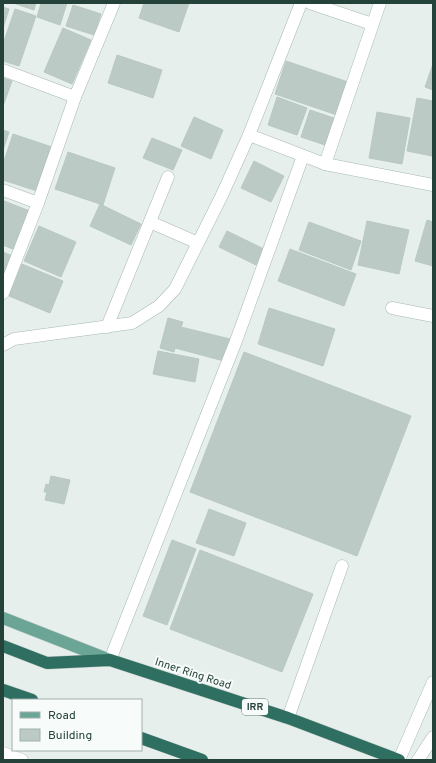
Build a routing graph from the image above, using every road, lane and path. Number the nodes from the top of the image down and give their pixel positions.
1 (114, 3) edge
2 (301, 3) edge
3 (310, 3) edge
4 (380, 3) edge
5 (372, 24) junction
6 (3, 70) edge
7 (75, 97) junction
8 (249, 135) junction
9 (303, 156) junction
10 (325, 164) junction
11 (168, 177) dead end
12 (433, 185) edge
13 (3, 190) edge
14 (38, 203) junction
15 (150, 222) junction
16 (198, 243) junction
17 (3, 293) edge
18 (392, 308) dead end
19 (433, 316) edge
20 (108, 326) junction
21 (3, 345) edge
22 (342, 566) dead end
23 (3, 618) edge
24 (3, 646) edge
25 (110, 660) junction
26 (433, 682) edge
27 (3, 690) edge
28 (29, 699) edge
29 (288, 718) junction
30 (433, 737) edge
31 (142, 738) edge
32 (3, 753) edge
33 (22, 760) edge
34 (202, 760) edge
35 (399, 760) edge
36 (418, 760) edge

1 - 7 street
2 - 8 street
3 - 5 street
4 - 5 street
5 - 10 street
6 - 7 street
7 - 14 street
8 - 9 street
8 - 16 street
9 - 10 street
9 - 25 street
10 - 12 street
11 - 15 street
13 - 14 street
14 - 17 street
15 - 16 street
15 - 20 street
16 - 20 street
18 - 19 street
20 - 21 street
22 - 29 street
23 - 25 main road, Inner Ring Road / IRR
24 - 25 highway
25 - 29 highway, Inner Ring Road / IRR
26 - 35 street
27 - 28 highway
29 - 35 highway, Inner Ring Road / IRR
30 - 36 street
31 - 34 highway
32 - 33 street

